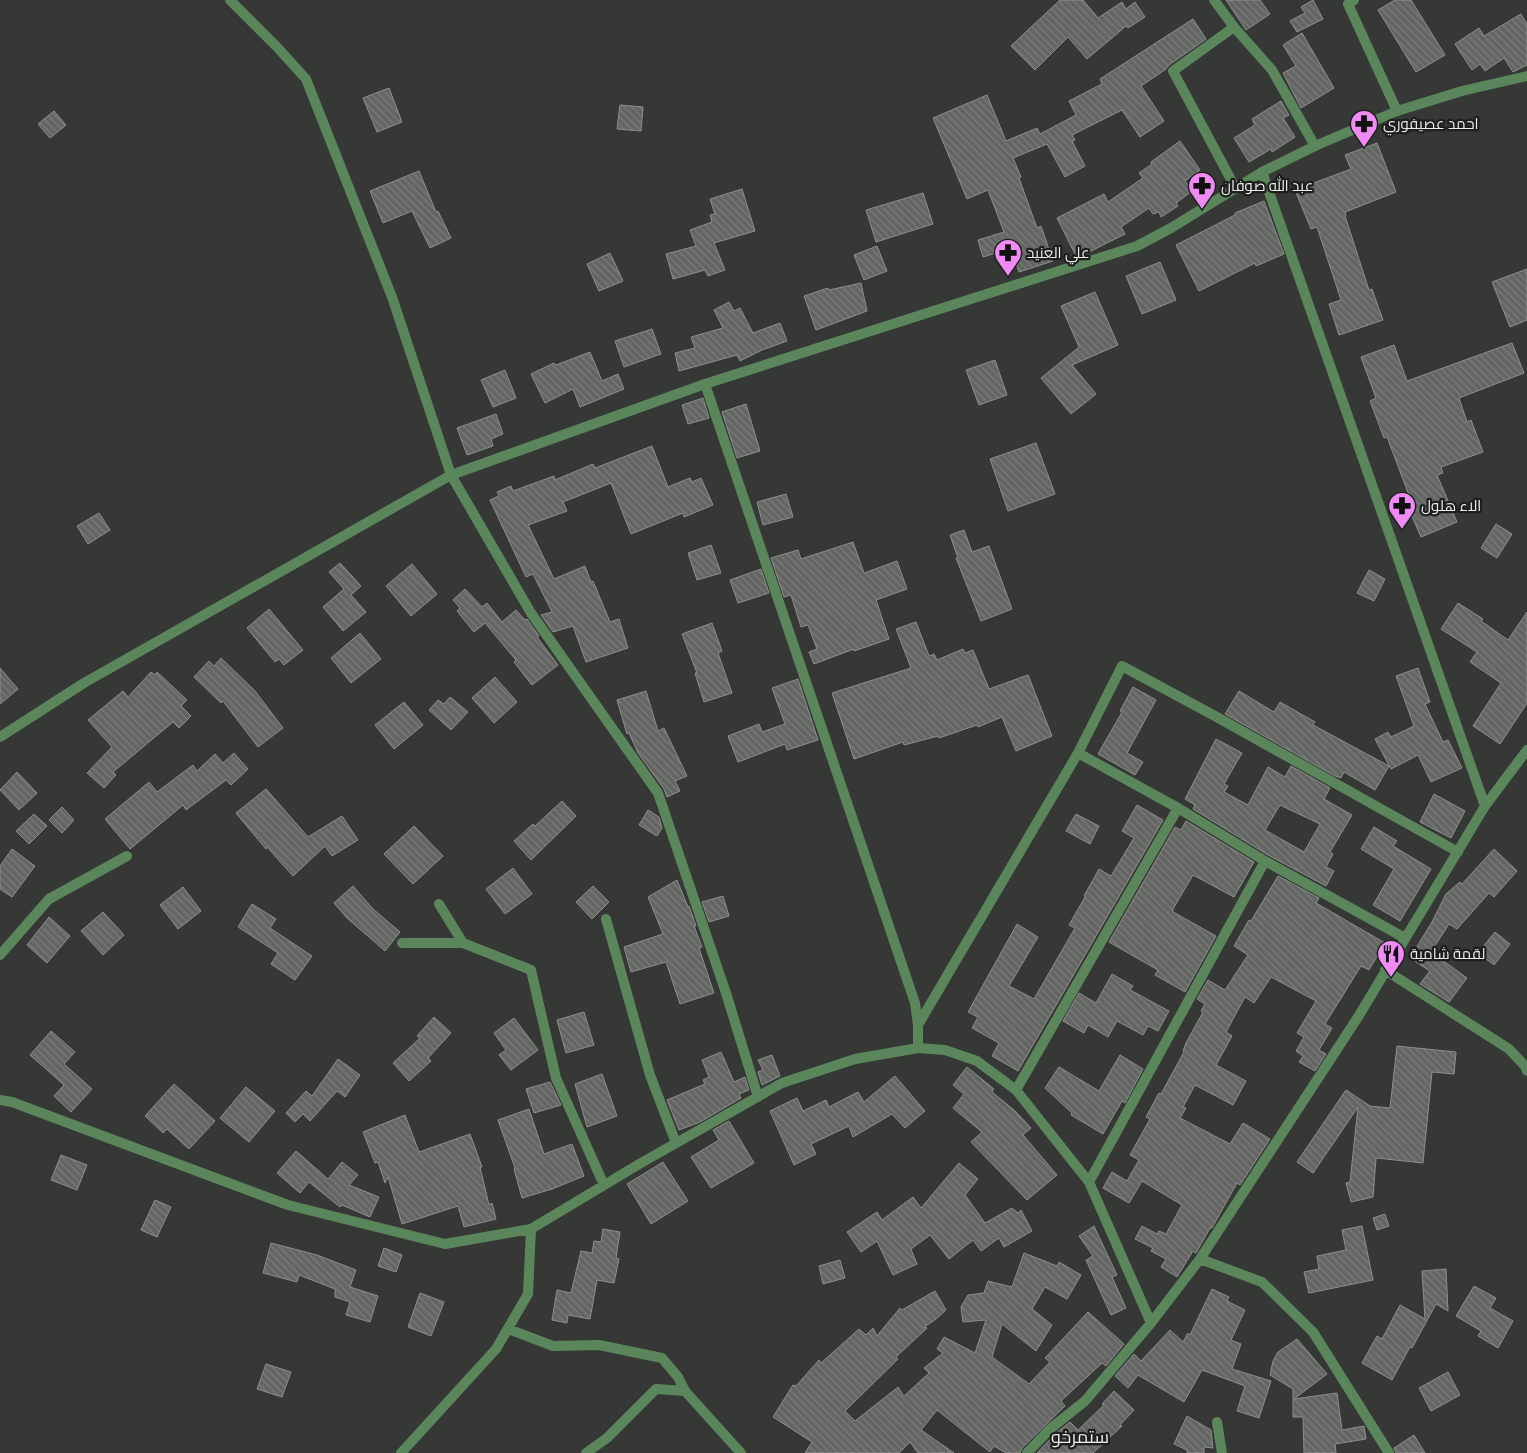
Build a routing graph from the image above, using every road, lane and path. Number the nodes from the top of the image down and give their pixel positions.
1 (230, 0) edge
2 (1214, 0) edge
3 (1349, 1) edge
4 (1234, 27) junction
5 (1527, 76) edge
6 (1397, 111) junction
7 (1315, 146) junction
8 (1262, 172) junction
9 (1236, 188) junction
10 (705, 384) junction
11 (451, 475) junction
12 (0, 737) edge
13 (1527, 750) edge
14 (1078, 752) junction
15 (1485, 806) junction
16 (1178, 808) junction
17 (1458, 852) junction
18 (127, 856) dead end
19 (1265, 861) junction
20 (439, 904) dead end
21 (606, 919) dead end
22 (1406, 938) junction
23 (402, 943) dead end
24 (463, 943) junction
25 (0, 955) edge
26 (1385, 970) junction
27 (918, 1025) junction
28 (918, 1048) junction
29 (1527, 1071) edge
30 (1016, 1090) junction
31 (758, 1097) junction
32 (0, 1100) edge
33 (676, 1143) junction
34 (1090, 1182) junction
35 (604, 1185) junction
36 (532, 1229) junction
37 (1200, 1259) junction
38 (1151, 1323) junction
39 (508, 1329) junction
40 (685, 1391) junction
41 (1217, 1422) dead end
42 (401, 1453) edge
43 (586, 1453) edge
44 (741, 1453) edge
45 (1027, 1453) edge
46 (1222, 1453) edge
47 (1389, 1453) edge

1 - 11 street
2 - 4 street
3 - 6 street
4 - 7 street
4 - 9 street
5 - 6 street
6 - 7 street
7 - 8 street
8 - 9 street
8 - 15 street
9 - 10 street
10 - 11 street
10 - 27 street
11 - 12 street
11 - 31 street
13 - 15 street
14 - 16 street
14 - 17 street
14 - 27 street
15 - 17 street
16 - 19 street
16 - 30 street
17 - 22 street
18 - 25 street
19 - 22 street
19 - 34 street
20 - 24 street
21 - 33 street
22 - 26 street
23 - 24 street
24 - 35 street
26 - 29 street
26 - 37 street
27 - 28 street
28 - 30 street
28 - 31 street
30 - 34 street
31 - 33 street
32 - 36 street
33 - 35 street
34 - 38 street
35 - 36 street
36 - 39 street
37 - 38 street
37 - 47 street
38 - 45 street
39 - 40 street
39 - 42 street
40 - 43 street
40 - 44 street
41 - 46 street

